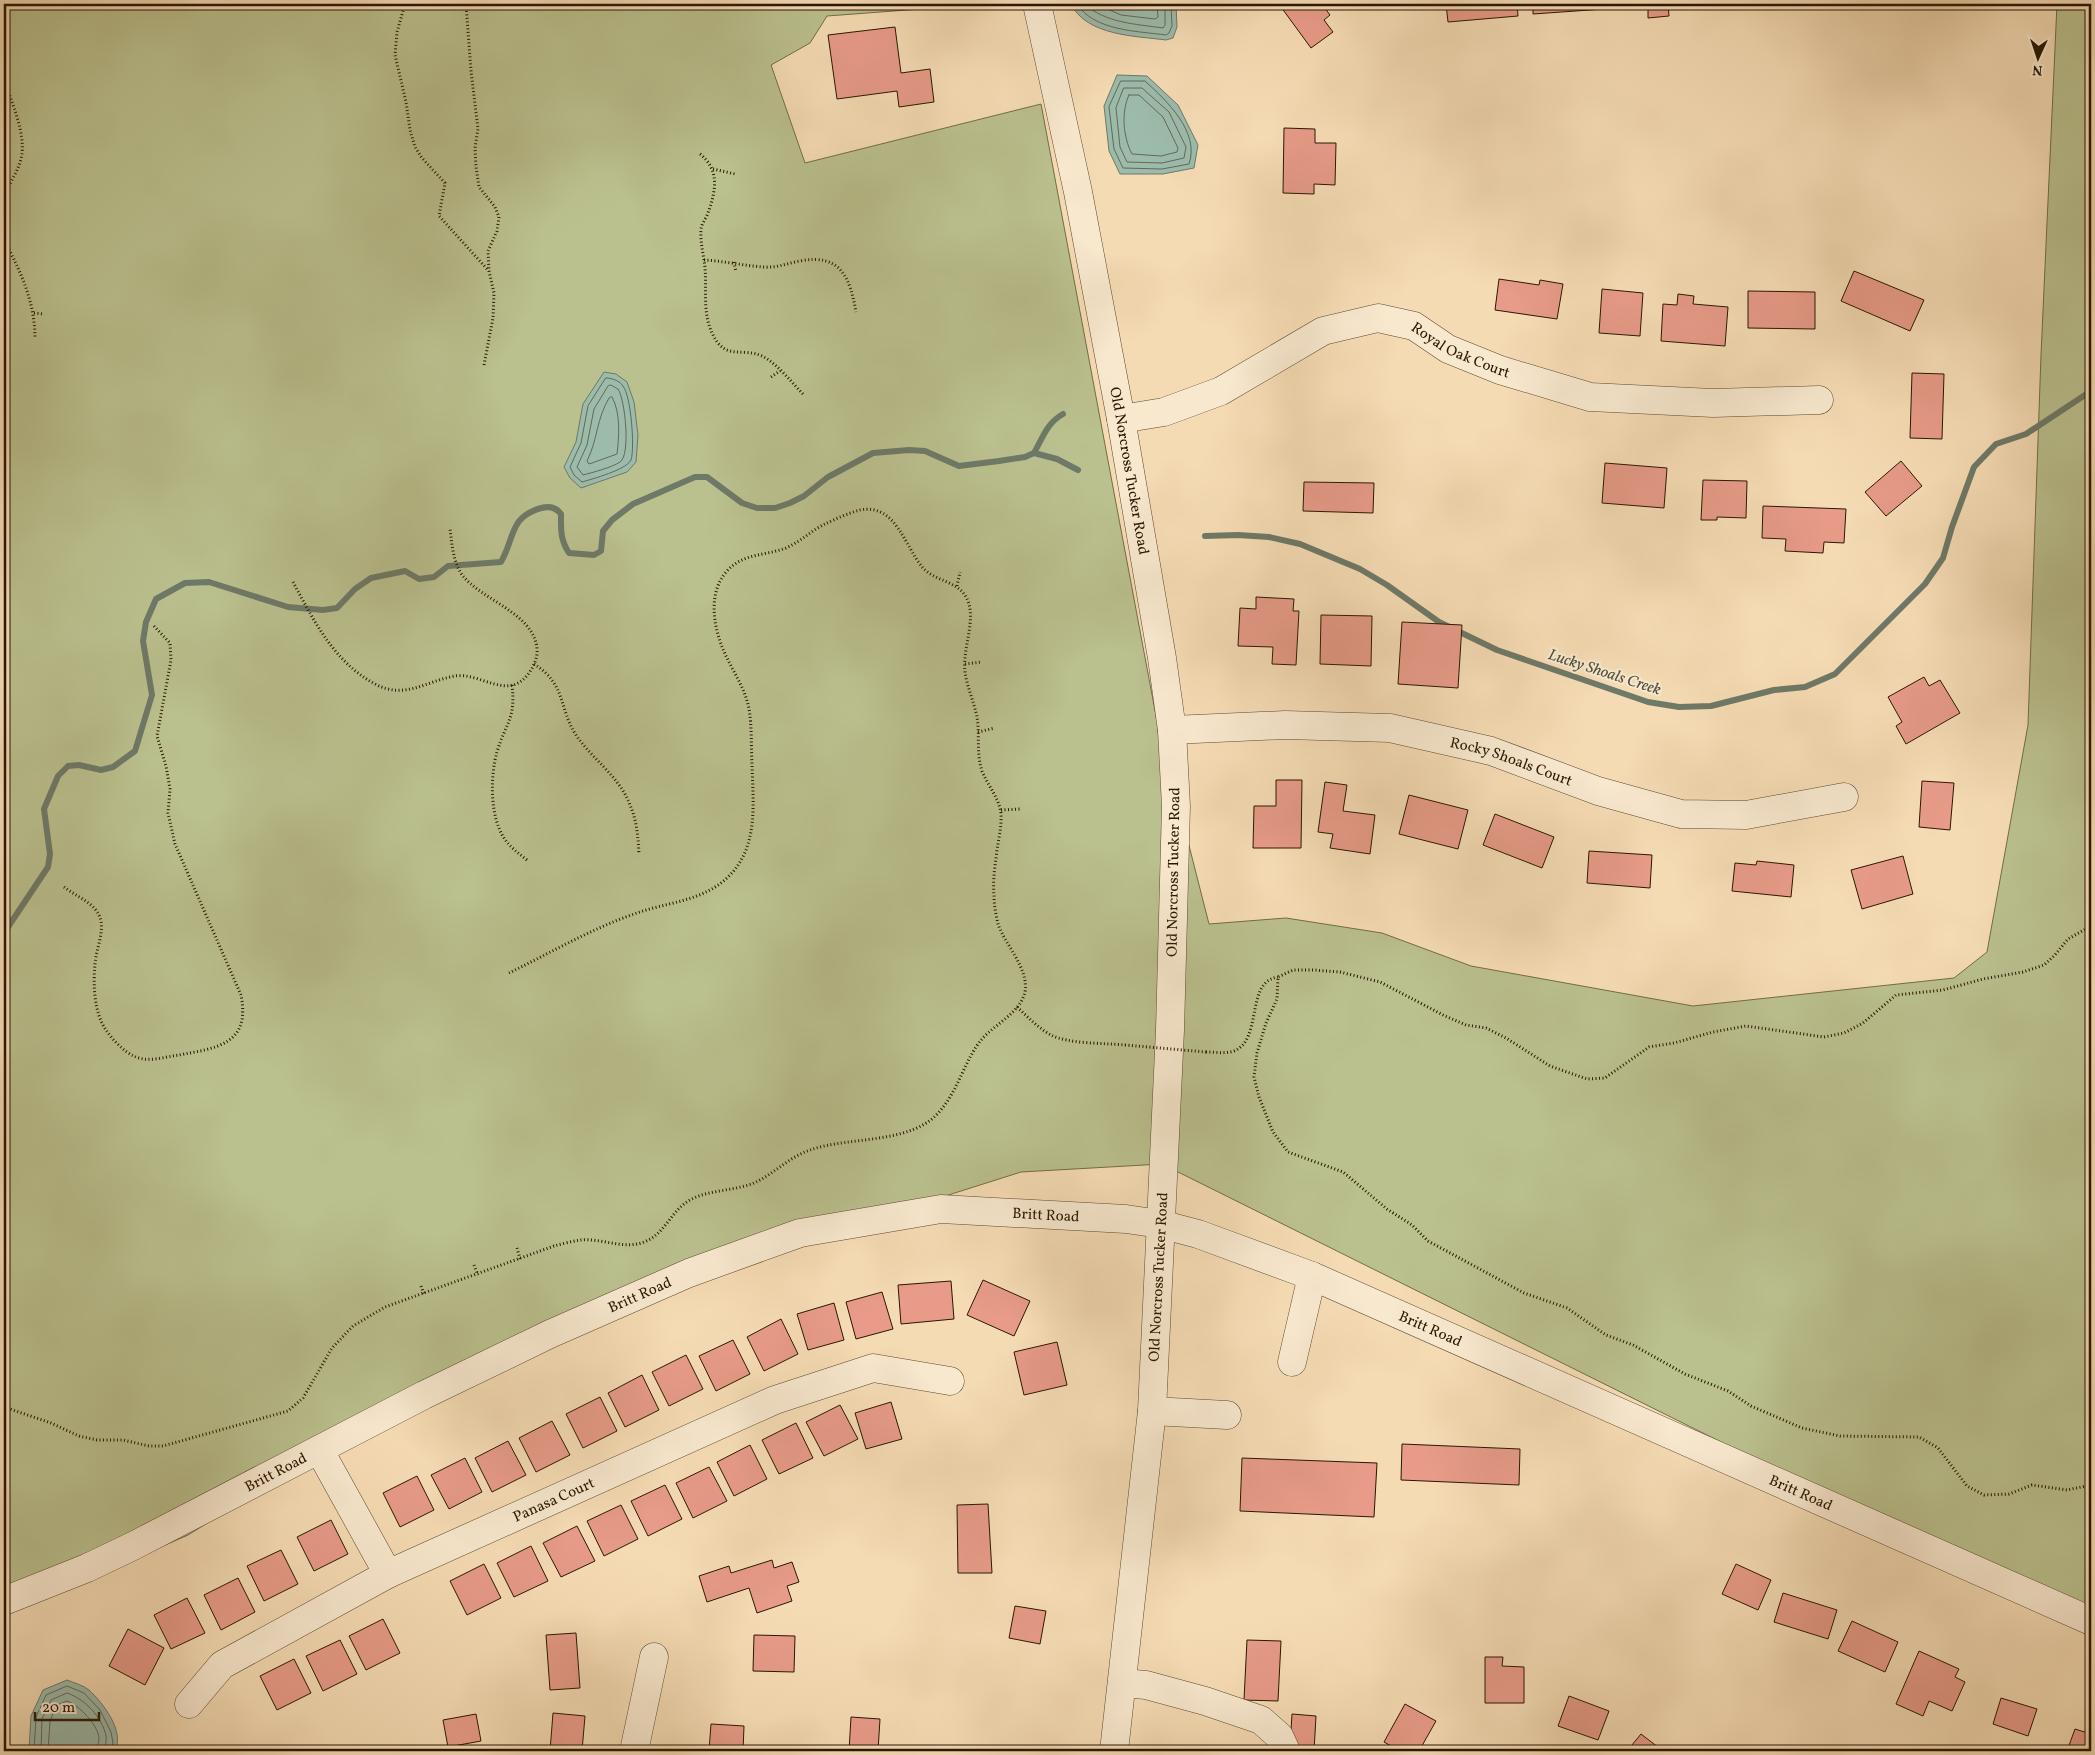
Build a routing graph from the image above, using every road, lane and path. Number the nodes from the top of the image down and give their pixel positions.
1 (405, 4) edge
2 (466, 4) edge
3 (1037, 4) edge
4 (4, 79) edge
5 (10, 100) junction
6 (4, 102) edge
7 (700, 154) dead end
8 (712, 168) junction
9 (736, 174) dead end
10 (4, 194) edge
11 (4, 240) edge
12 (704, 260) junction
13 (734, 262) junction
14 (488, 271) junction
15 (736, 272) dead end
16 (856, 312) dead end
17 (34, 313) junction
18 (43, 314) dead end
19 (35, 339) dead end
20 (484, 365) dead end
21 (780, 371) junction
22 (771, 377) dead end
23 (804, 395) dead end
24 (1819, 400) dead end
25 (1121, 420) junction
26 (450, 528) dead end
27 (960, 572) dead end
28 (294, 582) dead end
29 (957, 586) junction
30 (152, 625) dead end
31 (982, 662) dead end
32 (534, 664) junction
33 (965, 664) junction
34 (512, 685) junction
35 (995, 728) dead end
36 (1172, 730) junction
37 (978, 732) junction
38 (1844, 797) dead end
39 (1020, 809) dead end
40 (1000, 810) junction
41 (639, 854) dead end
42 (527, 860) dead end
43 (64, 887) dead end
44 (2091, 926) edge
45 (509, 973) dead end
46 (1278, 977) junction
47 (1017, 1008) junction
48 (1160, 1224) junction
49 (517, 1248) dead end
50 (520, 1259) junction
51 (474, 1265) dead end
52 (478, 1275) junction
53 (1312, 1276) junction
54 (421, 1286) dead end
55 (424, 1294) junction
56 (1292, 1362) dead end
57 (950, 1381) dead end
58 (4, 1407) edge
59 (1152, 1411) junction
60 (1227, 1415) dead end
61 (320, 1451) junction
62 (2091, 1485) edge
63 (388, 1574) junction
64 (4, 1601) edge
65 (2091, 1621) edge
66 (654, 1657) dead end
67 (1122, 1683) junction
68 (189, 1704) dead end
69 (634, 1751) edge
70 (1114, 1751) edge
71 (1286, 1751) edge

1 - 14 path
2 - 14 path
3 - 25 street, Old Norcross Tucker Road
4 - 5 path
5 - 6 path
5 - 10 path
7 - 8 path
8 - 9 path
8 - 12 path
11 - 17 path
12 - 13 path
12 - 21 path
13 - 15 path
13 - 16 path
14 - 20 path
17 - 18 path
17 - 19 path
21 - 22 path
21 - 23 path
24 - 25 street, Royal Oak Court
25 - 36 street, Old Norcross Tucker Road
26 - 32 path
27 - 29 path
28 - 34 path
29 - 33 path
29 - 45 path
30 - 43 path
31 - 33 path
32 - 34 path
32 - 41 path
33 - 37 path
34 - 42 path
35 - 37 path
36 - 38 street, Rocky Shoals Court
36 - 48 street, Old Norcross Tucker Road
37 - 40 path
39 - 40 path
40 - 47 path
44 - 46 path
46 - 47 path, bridge
46 - 62 path
47 - 50 path
48 - 53 street, Britt Road
48 - 59 street, Old Norcross Tucker Road
48 - 61 street, Britt Road
49 - 50 path
50 - 52 path
51 - 52 path
52 - 55 path
53 - 56 street
53 - 65 street, Britt Road
54 - 55 path
55 - 58 path
57 - 63 street, Panasa Court
59 - 60 street
59 - 67 street, Old Norcross Tucker Road
61 - 63 street
61 - 64 street, Britt Road
63 - 68 street, Panasa Court
66 - 69 street
67 - 70 street, Old Norcross Tucker Road
67 - 71 street

